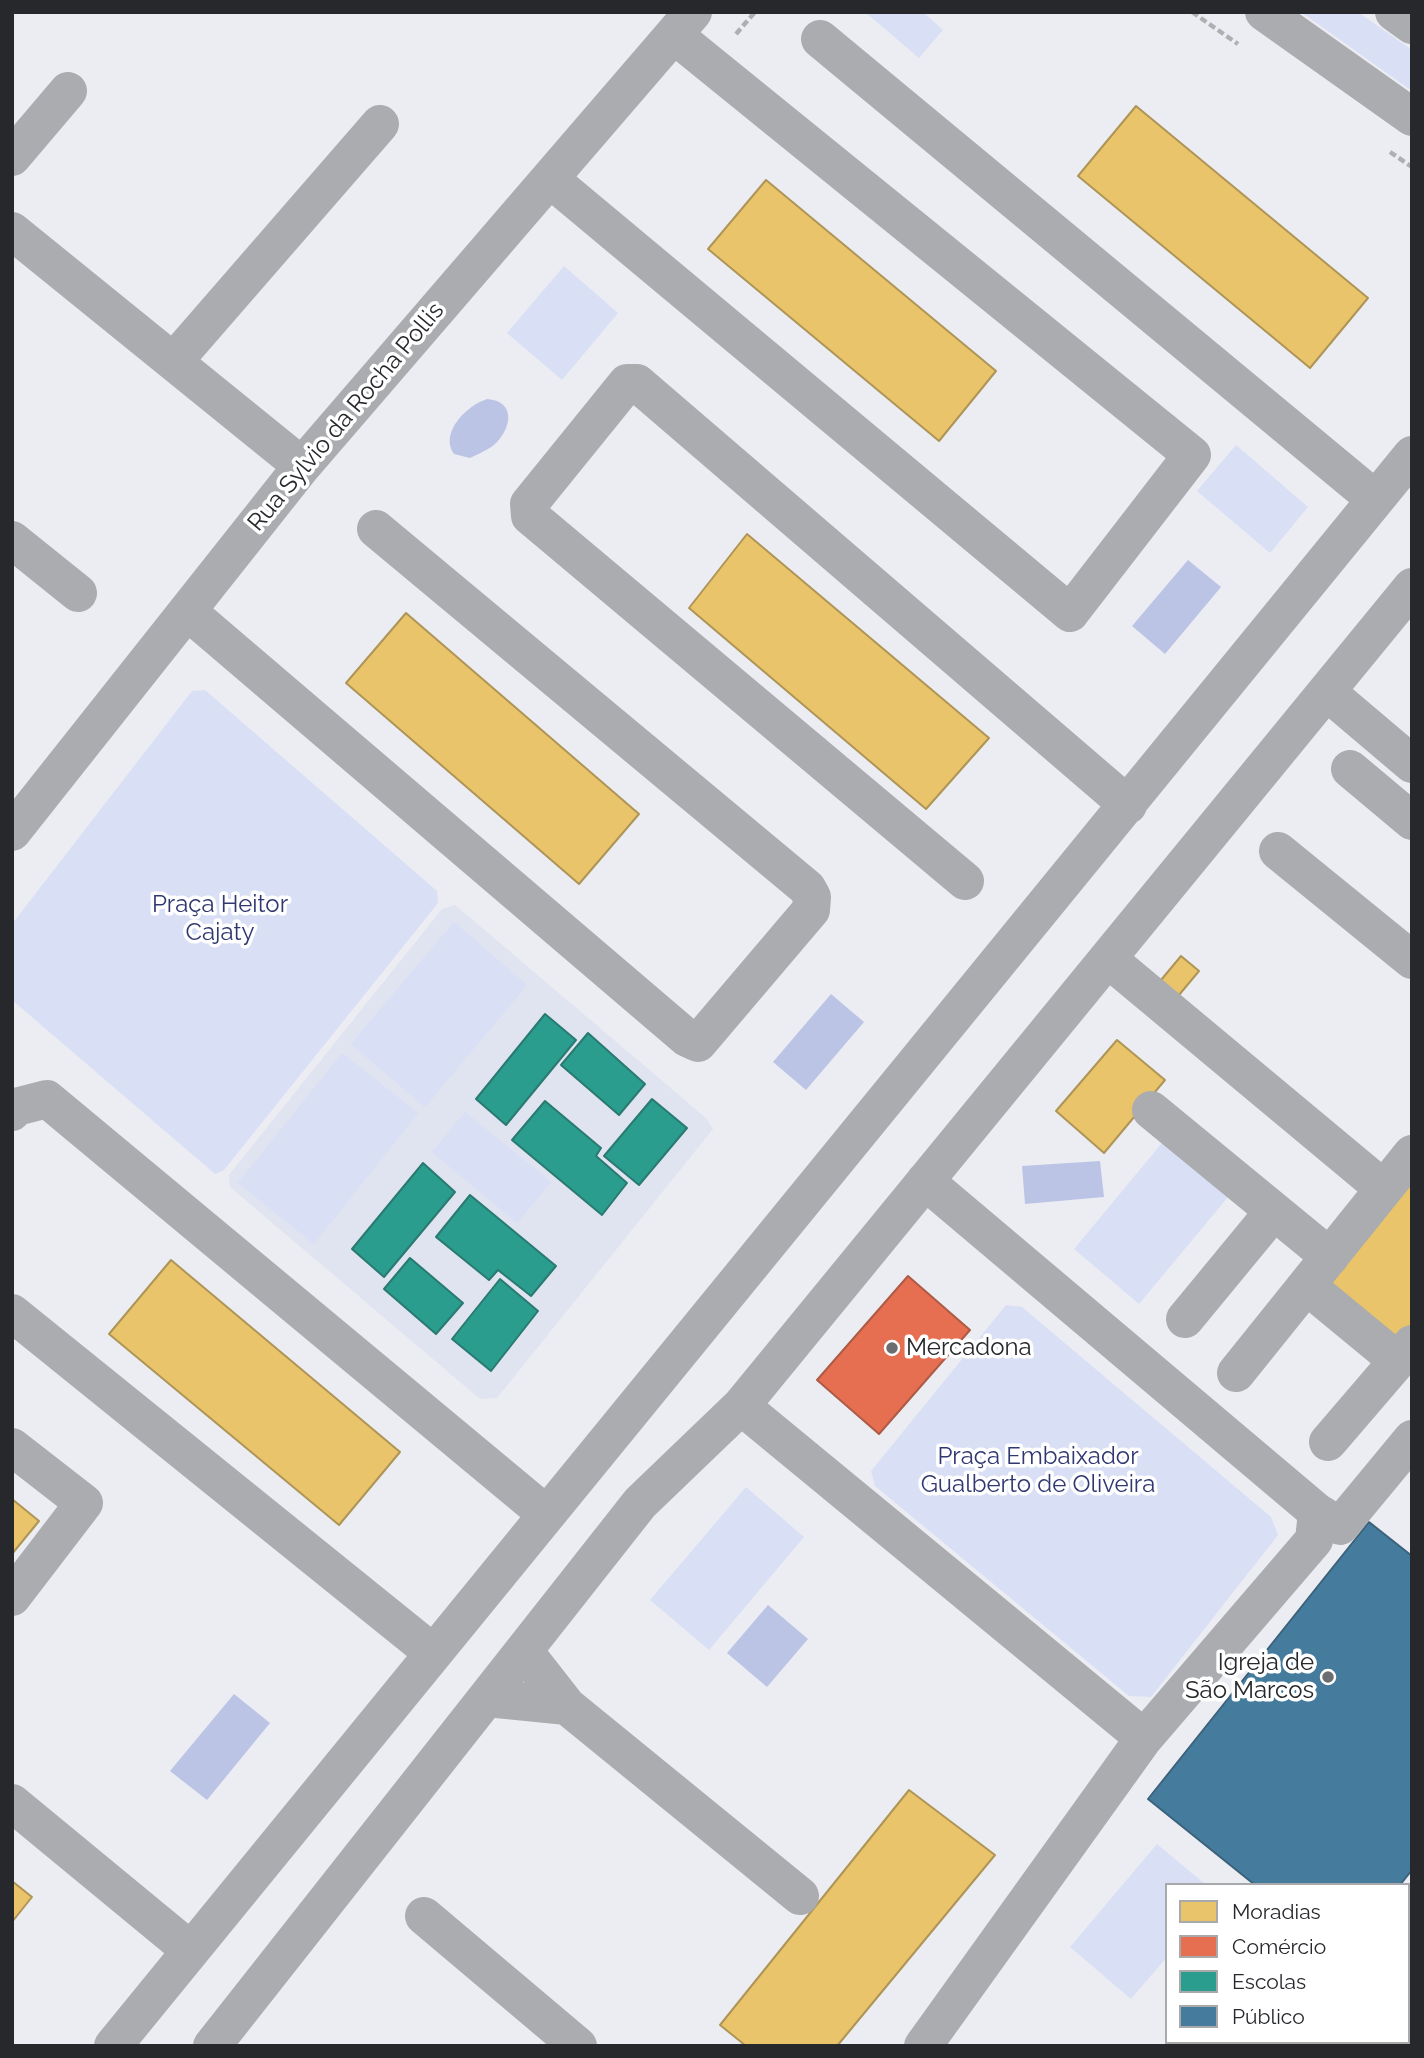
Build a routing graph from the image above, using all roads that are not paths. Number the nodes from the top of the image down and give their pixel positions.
1 (1264, 12) edge
2 (1394, 12) edge
3 (683, 24) edge
4 (1412, 25) edge
5 (820, 39) dead end
6 (68, 91) dead end
7 (1412, 117) edge
8 (380, 124) dead end
9 (12, 157) edge
10 (550, 179) junction
11 (12, 231) edge
12 (174, 361) junction
13 (1412, 455) edge
14 (302, 466) junction
15 (1375, 499) junction
16 (376, 529) dead end
17 (12, 540) edge
18 (1412, 587) edge
19 (78, 593) dead end
20 (187, 611) junction
21 (1327, 692) junction
22 (1410, 758) edge
23 (1350, 769) dead end
24 (1128, 805) junction
25 (1412, 821) edge
26 (12, 832) edge
27 (1278, 851) dead end
28 (965, 881) dead end
29 (1113, 954) junction
30 (1412, 960) edge
31 (1151, 1110) dead end
32 (12, 1112) edge
33 (1396, 1174) edge
34 (925, 1181) junction
35 (1273, 1211) junction
36 (1330, 1256) junction
37 (1307, 1286) junction
38 (12, 1313) edge
39 (1185, 1319) dead end
40 (1405, 1352) edge
41 (1236, 1373) dead end
42 (741, 1406) junction
43 (1412, 1439) edge
44 (1328, 1442) dead end
45 (12, 1447) edge
46 (1318, 1512) junction
47 (546, 1514) junction
48 (12, 1597) edge
49 (524, 1651) junction
50 (432, 1653) junction
51 (487, 1698) junction
52 (567, 1706) junction
53 (1144, 1738) junction
54 (12, 1803) edge
55 (800, 1896) dead end
56 (425, 1916) dead end
57 (189, 1950) junction
58 (113, 2046) edge
59 (212, 2046) edge
60 (578, 2046) edge
61 (923, 2046) edge

1 - 7 street
2 - 4 street
3 - 10 street, Rua Sylvio da Rocha Pollis
3 - 10 street
5 - 15 street
6 - 9 street
8 - 12 street
10 - 14 street, Rua Sylvio da Rocha Pollis
11 - 12 street
12 - 14 street
13 - 15 street
14 - 20 street, Rua Sylvio da Rocha Pollis
15 - 24 street
16 - 20 street
17 - 19 street
18 - 21 street
20 - 26 street, Rua Sylvio da Rocha Pollis
21 - 22 street
21 - 29 street
23 - 25 street
24 - 28 street
24 - 47 street
27 - 30 street
29 - 33 street
29 - 34 street
31 - 35 street
32 - 47 street
33 - 36 street
34 - 42 street
34 - 46 street
35 - 36 street
35 - 39 street
36 - 37 street
37 - 40 street
37 - 41 street
38 - 50 street
40 - 44 street
42 - 49 street
42 - 53 street
43 - 46 street
45 - 48 street
46 - 53 street
47 - 50 street
49 - 51 street
49 - 52 street
50 - 57 street
51 - 52 street
51 - 59 street
52 - 55 street
53 - 61 street
54 - 57 street
56 - 60 street
57 - 58 street

